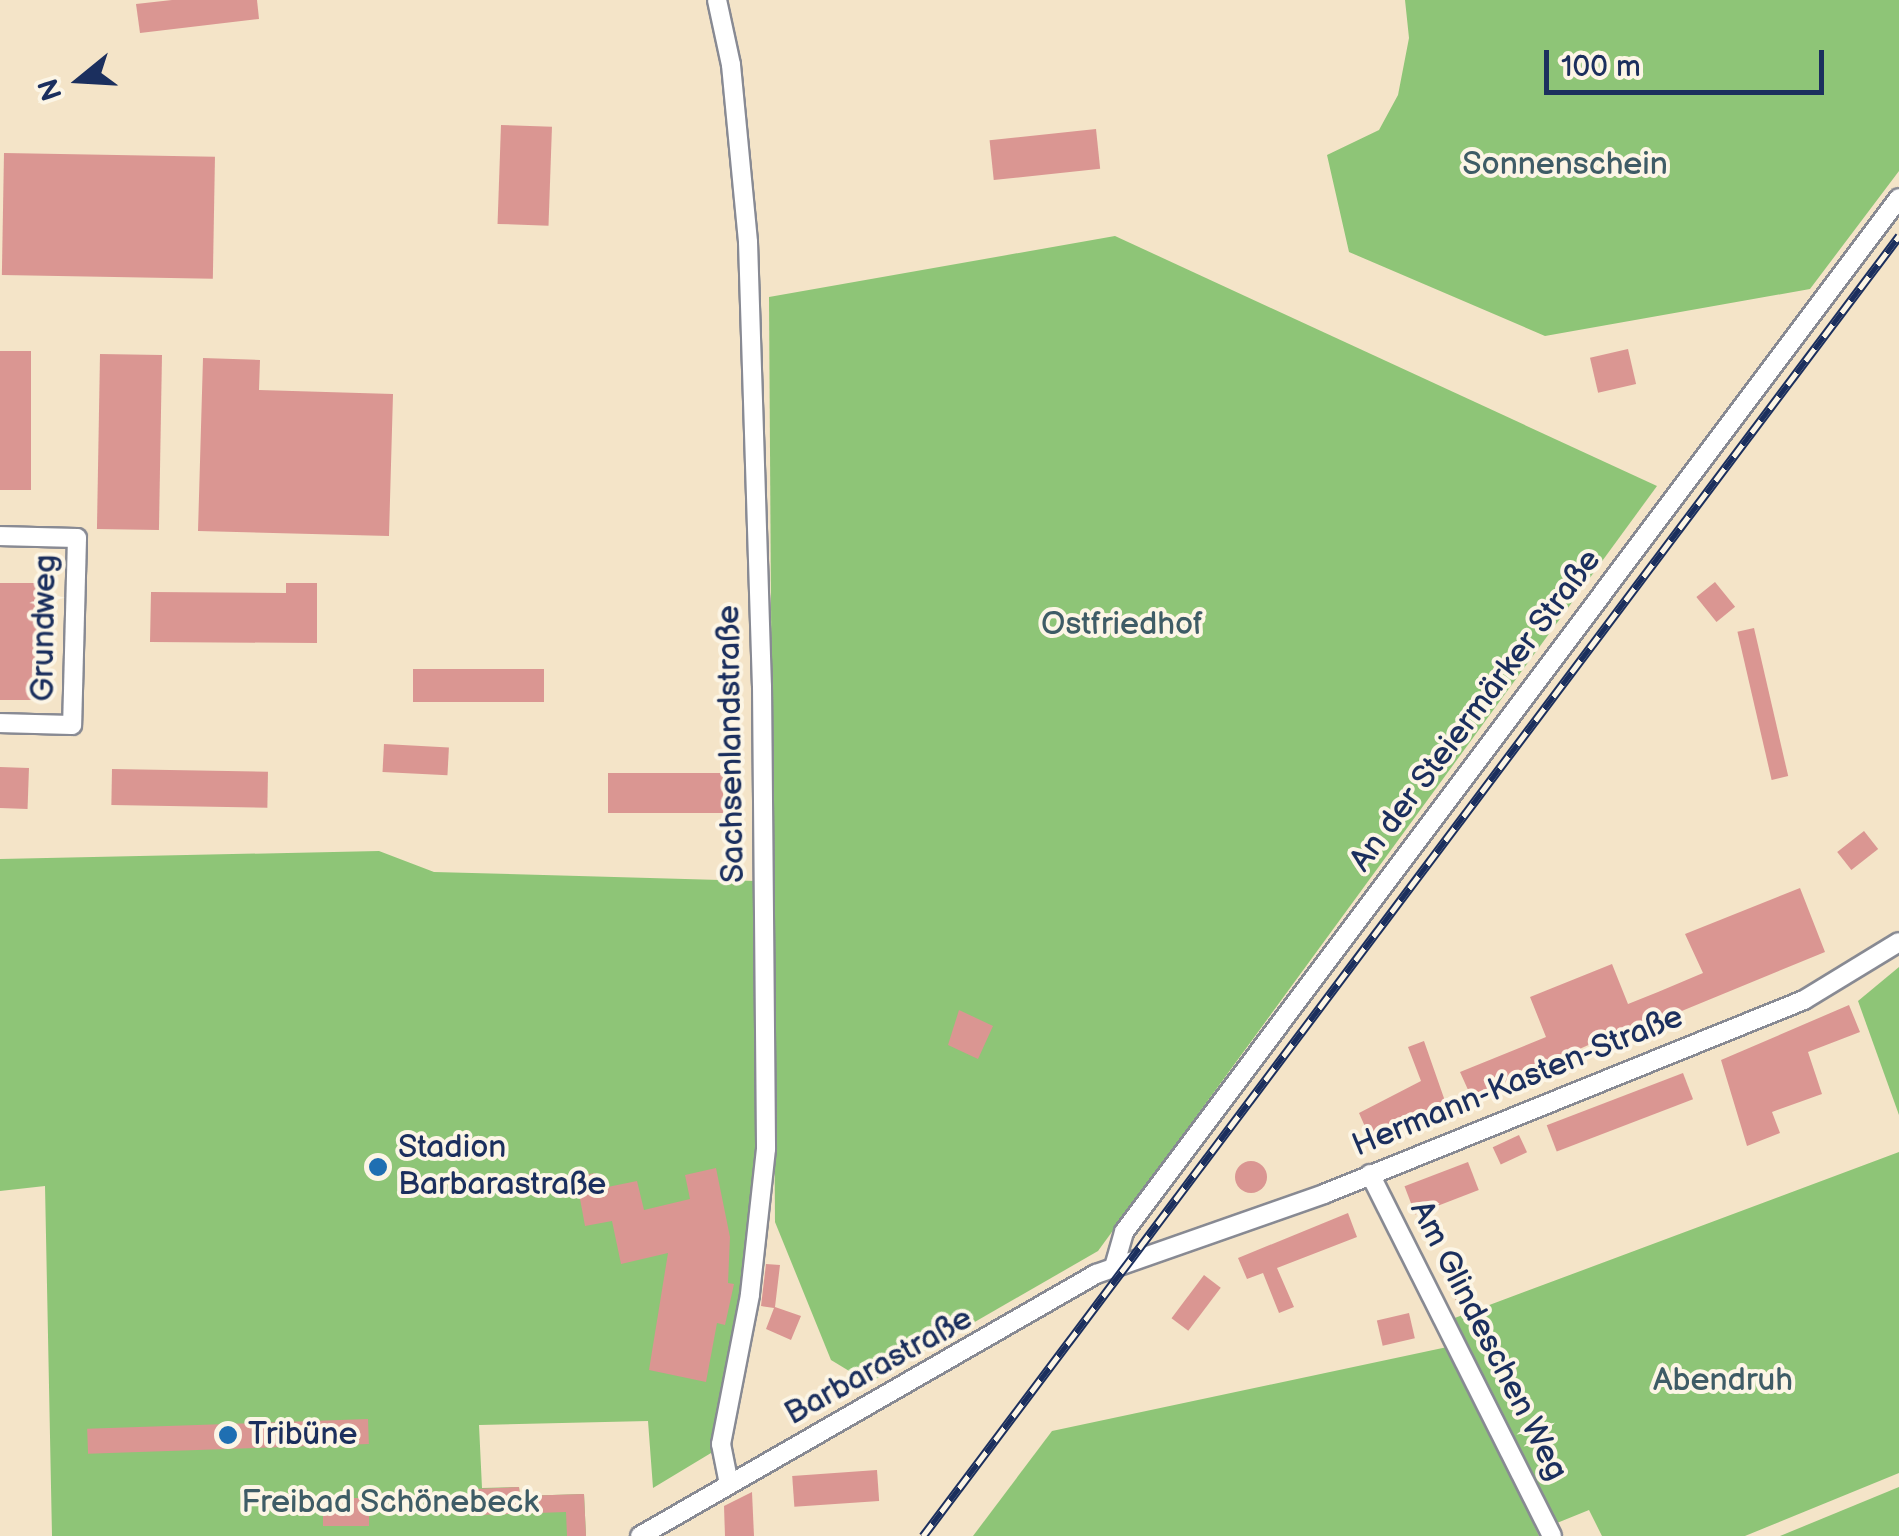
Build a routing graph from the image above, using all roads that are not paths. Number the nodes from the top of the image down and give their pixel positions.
1 (716, 0) edge
2 (1899, 198) edge
3 (0, 536) edge
4 (0, 723) edge
5 (1899, 942) edge
6 (1370, 1174) junction
7 (1149, 1255) joint
8 (1114, 1267) junction
9 (729, 1484) junction
10 (640, 1536) edge
11 (1552, 1536) edge

1 - 9 street, Sachsenlandstraße
2 - 8 street, An der Steiermärker Straße
3 - 4 street, Grundweg
5 - 6 street, Hermann-Kasten-Straße
6 - 7 street, Hermann-Kasten-Straße
6 - 11 street, Am Glindeschen Weg
7 - 8 street, Barbarastraße
8 - 9 street, Barbarastraße
9 - 10 street, Barbarastraße

